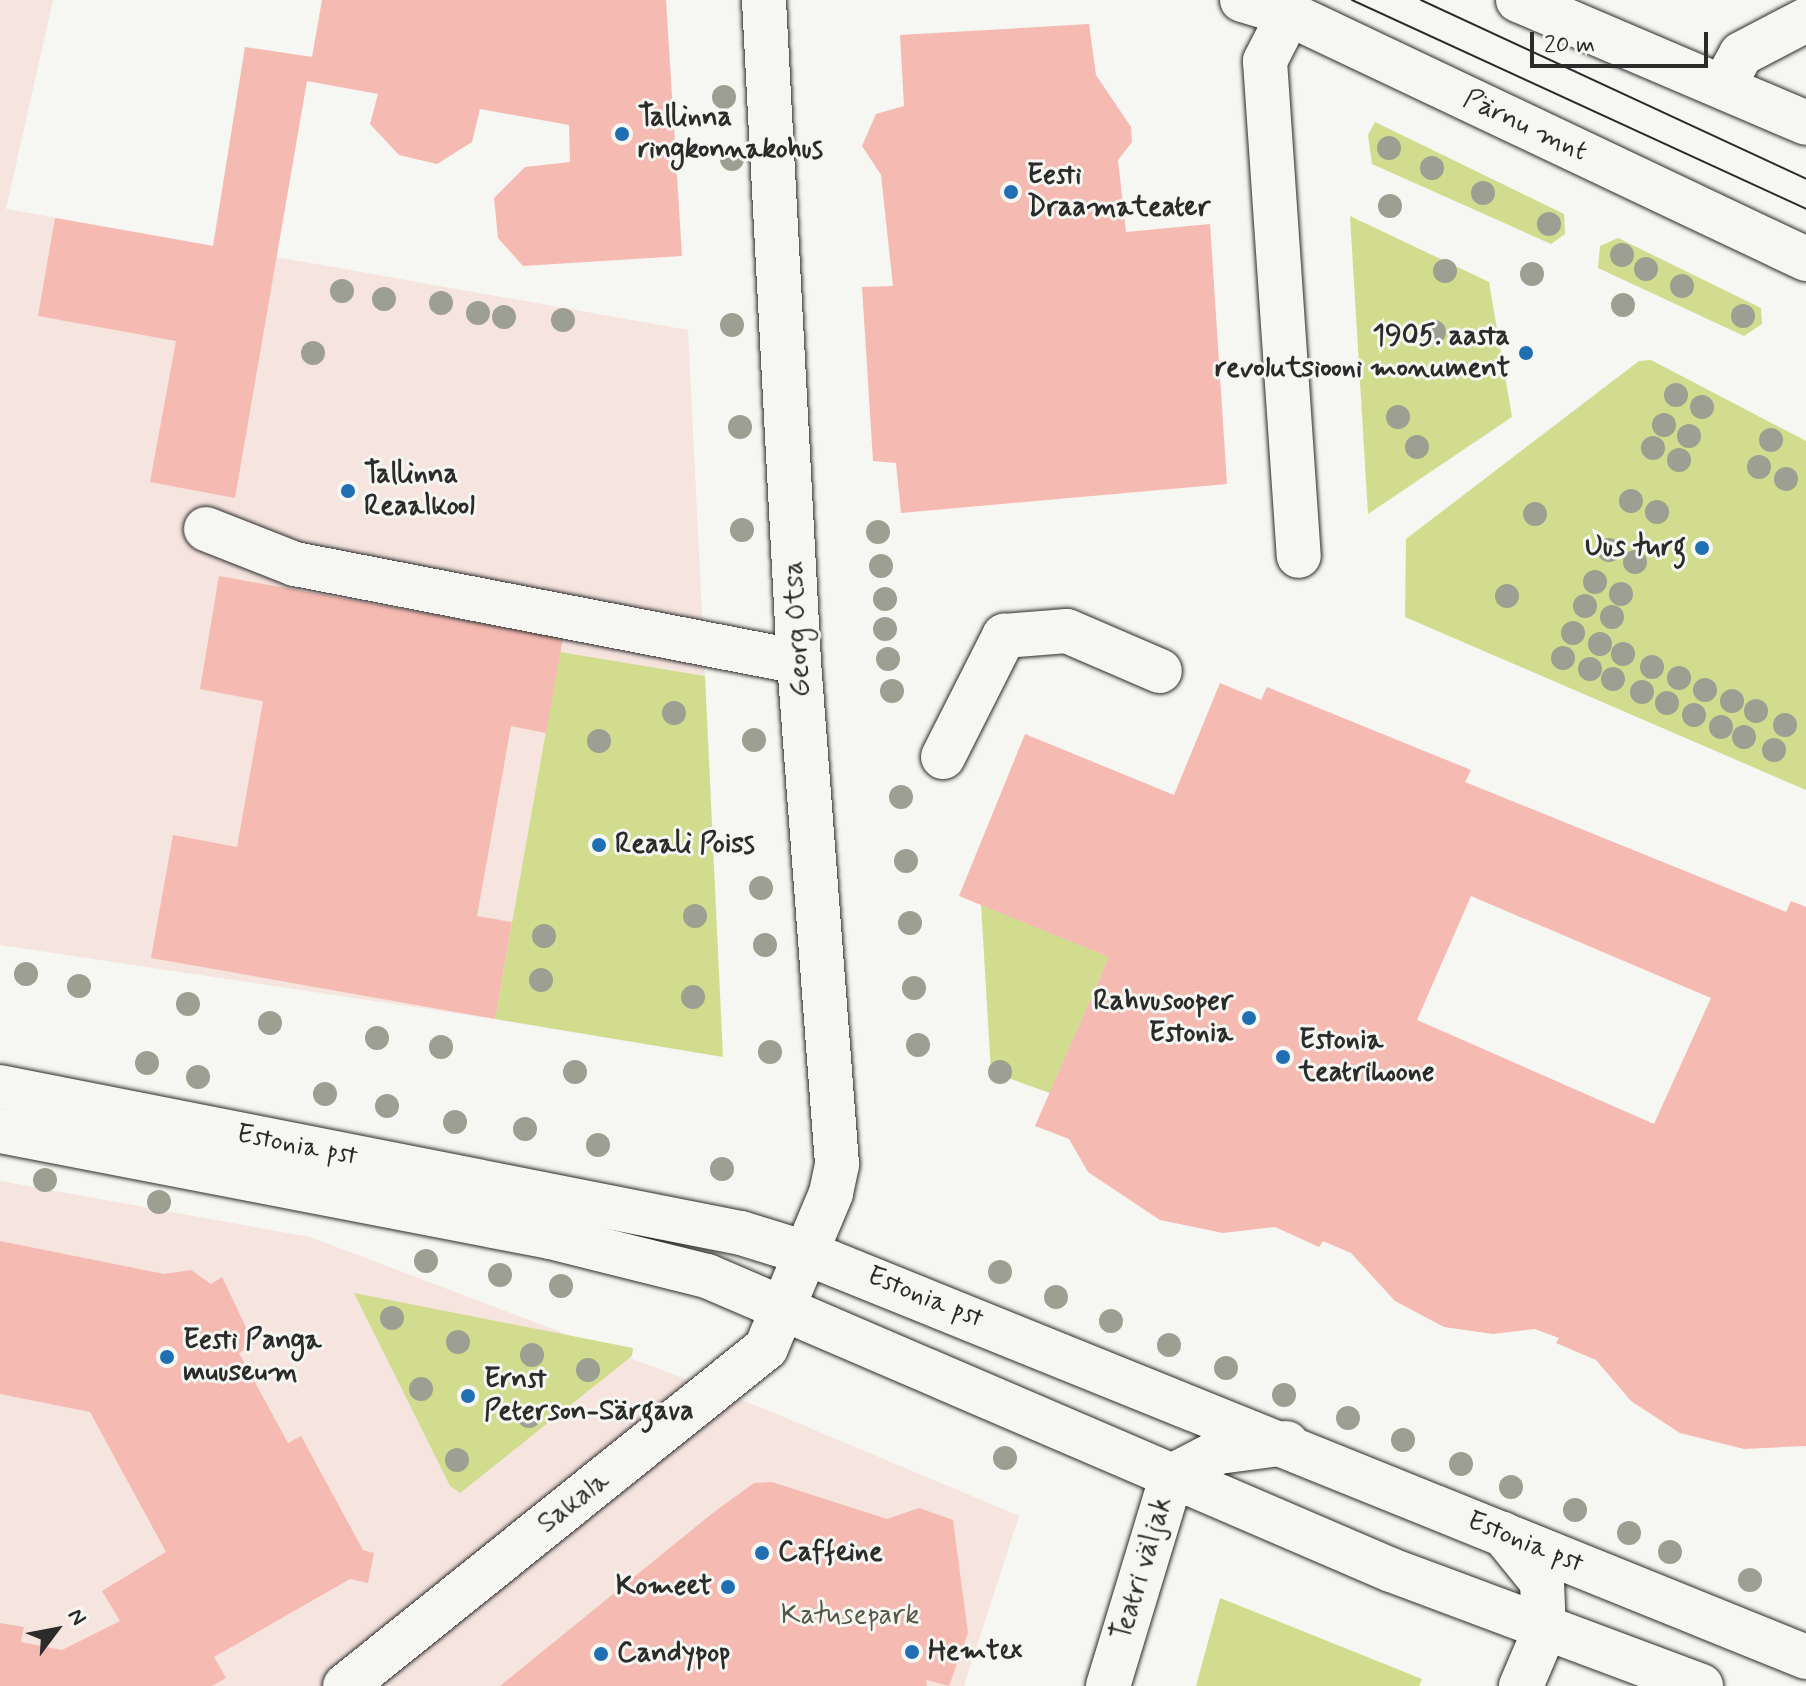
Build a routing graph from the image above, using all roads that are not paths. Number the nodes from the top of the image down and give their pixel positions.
1 (764, 0) edge
2 (1242, 0) edge
3 (1518, 0) edge
4 (1289, 14) junction
5 (1806, 20) edge
6 (1724, 85) junction
7 (1806, 123) edge
8 (1806, 259) edge
9 (206, 529) dead end
10 (1299, 556) dead end
11 (799, 662) junction
12 (1160, 671) dead end
13 (943, 757) dead end
14 (0, 1087) edge
15 (0, 1131) edge
16 (809, 1254) junction
17 (786, 1305) junction
18 (1286, 1443) junction
19 (1172, 1476) junction
20 (1503, 1534) junction
21 (1544, 1632) junction
22 (1806, 1657) edge
23 (345, 1686) edge
24 (1108, 1686) edge
25 (1521, 1686) edge
26 (1701, 1686) edge

1 - 11 main road, Georg Otsa
2 - 4 main road, Pärnu mnt
3 - 6 main road
4 - 8 main road, Pärnu mnt
4 - 10 main road
5 - 6 main road
6 - 7 main road
9 - 11 main road
11 - 16 main road, Georg Otsa
12 - 13 main road
14 - 16 main road, Estonia pst
15 - 17 main road, Estonia pst
16 - 17 main road, Georg Otsa
16 - 18 main road, Estonia pst
17 - 19 main road, Estonia pst
17 - 23 main road, Sakala
18 - 19 main road, Teatri väljak
18 - 20 main road, Estonia pst
19 - 21 main road, Estonia pst
19 - 24 main road, Teatri väljak
20 - 21 main road
20 - 22 main road, Estonia pst
21 - 25 main road
21 - 26 main road, Estonia pst

